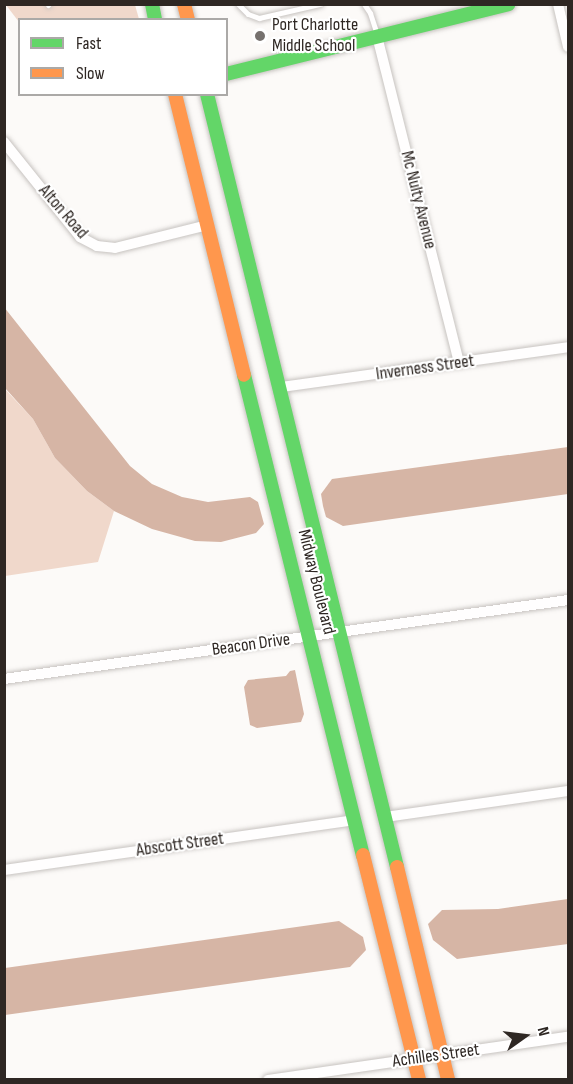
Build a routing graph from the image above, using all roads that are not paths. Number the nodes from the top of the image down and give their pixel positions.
1 (238, 4) edge
2 (320, 4) edge
3 (364, 4) edge
4 (508, 4) edge
5 (558, 4) edge
6 (377, 36) junction
7 (568, 46) edge
8 (228, 73) edge
9 (176, 96) edge
10 (208, 96) edge
11 (4, 142) edge
12 (208, 225) junction
13 (568, 347) edge
14 (459, 363) junction
15 (281, 387) junction
16 (568, 600) edge
17 (340, 632) junction
18 (311, 636) junction
19 (4, 679) edge
20 (568, 791) edge
21 (385, 817) junction
22 (355, 820) junction
23 (4, 870) edge
24 (568, 1037) edge
25 (442, 1055) junction
26 (414, 1059) junction
27 (268, 1080) edge
28 (419, 1080) edge
29 (448, 1080) edge

1 - 2 lane
3 - 6 lane
4 - 6 street
5 - 7 street
6 - 8 street
6 - 14 street, Mc Nulty Avenue
9 - 12 street, Midway Boulevard
10 - 15 street, Midway Boulevard
11 - 12 street, Alton Road
12 - 18 street, Midway Boulevard
13 - 14 street, Inverness Street
14 - 15 street, Inverness Street
15 - 17 street, Midway Boulevard
16 - 17 street, Beacon Drive
17 - 18 street, Beacon Drive
17 - 21 street, Midway Boulevard
18 - 19 street, Beacon Drive
18 - 22 street, Midway Boulevard
20 - 21 street
21 - 25 street, Midway Boulevard
22 - 23 street, Abscott Street
22 - 26 street, Midway Boulevard
24 - 25 street, Achilles Street
25 - 26 street, Achilles Street
25 - 29 street, Midway Boulevard
26 - 27 street, Achilles Street
26 - 28 street, Midway Boulevard

